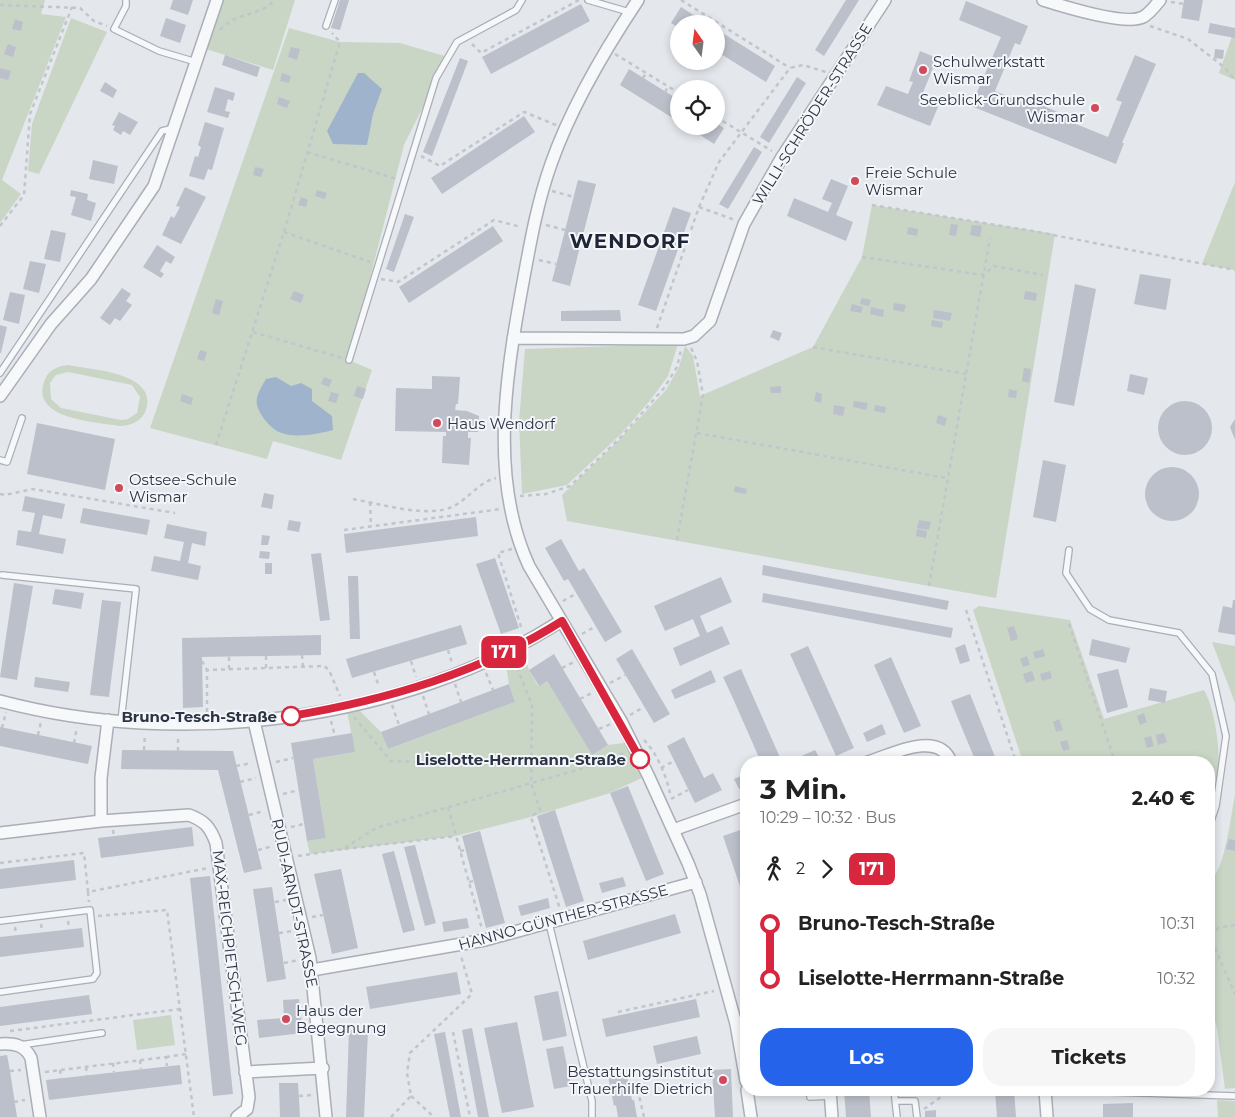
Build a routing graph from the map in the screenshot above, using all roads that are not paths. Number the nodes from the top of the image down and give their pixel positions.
1 (126, 0) edge
2 (217, 0) edge
3 (335, 0) edge
4 (522, 0) edge
5 (588, 0) edge
6 (638, 0) edge
7 (884, 0) edge
8 (1043, 0) edge
9 (1165, 1) edge
10 (629, 12) junction
11 (326, 26) road end
12 (197, 62) junction
13 (174, 128) junction
14 (513, 338) junction
15 (348, 360) road end
16 (0, 373) edge
17 (0, 396) edge
18 (22, 418) dead end
19 (0, 460) edge
20 (1069, 550) dead end
21 (2, 574) dead end
22 (562, 621) junction
23 (4, 702) edge
24 (108, 720) junction
25 (121, 721) junction
26 (254, 721) junction
27 (887, 756) edge
28 (947, 756) edge
29 (740, 806) edge
30 (1215, 809) edge
31 (101, 821) junction
32 (673, 830) junction
33 (0, 833) edge
34 (696, 882) junction
35 (0, 921) edge
36 (549, 923) junction
37 (312, 970) junction
38 (0, 992) edge
39 (102, 1033) dead end
40 (740, 1040) edge
41 (0, 1044) edge
42 (20, 1045) junction
43 (322, 1068) junction
44 (246, 1072) junction
45 (1215, 1095) edge
46 (748, 1096) edge
47 (815, 1096) edge
48 (831, 1096) edge
49 (895, 1096) edge
50 (1045, 1096) edge
51 (1235, 1096) edge
52 (810, 1097) dead end
53 (896, 1101) junction
54 (40, 1117) edge
55 (237, 1117) edge
56 (326, 1117) edge
57 (592, 1117) edge
58 (751, 1117) edge
59 (832, 1117) edge
60 (897, 1117) edge
61 (917, 1117) edge
62 (1047, 1117) edge

1 - 12 lane
2 - 12 street
3 - 11 lane
4 - 15 lane
5 - 10 lane
6 - 10 street
7 - 14 street, WILLI-SCHRÖDER-STRASSE
8 - 9 street
10 - 14 street
12 - 13 street
13 - 16 lane
13 - 17 street
14 - 22 street
18 - 19 lane
20 - 30 lane
21 - 25 lane
22 - 26 street
22 - 32 street
23 - 24 street
24 - 25 street
24 - 31 street
25 - 26 street
26 - 37 street, RUDI-ARNDT-STRASSE
27 - 28 street
29 - 32 street
31 - 33 street, MAX-REICHPIETSCH-WEG
31 - 44 street, MAX-REICHPIETSCH-WEG
32 - 34 street
34 - 36 street, HANNO-GÜNTHER-STRASSE
34 - 40 street
35 - 38 lane
36 - 37 street, HANNO-GÜNTHER-STRASSE
36 - 57 lane
37 - 43 street, RUDI-ARNDT-STRASSE
39 - 42 lane
41 - 42 street
42 - 54 street
43 - 44 street
43 - 56 street, RUDI-ARNDT-STRASSE
44 - 55 street, MAX-REICHPIETSCH-WEG
45 - 51 lane
46 - 58 street
47 - 52 lane
48 - 59 street
49 - 53 lane
50 - 62 street
53 - 60 lane
53 - 61 lane

